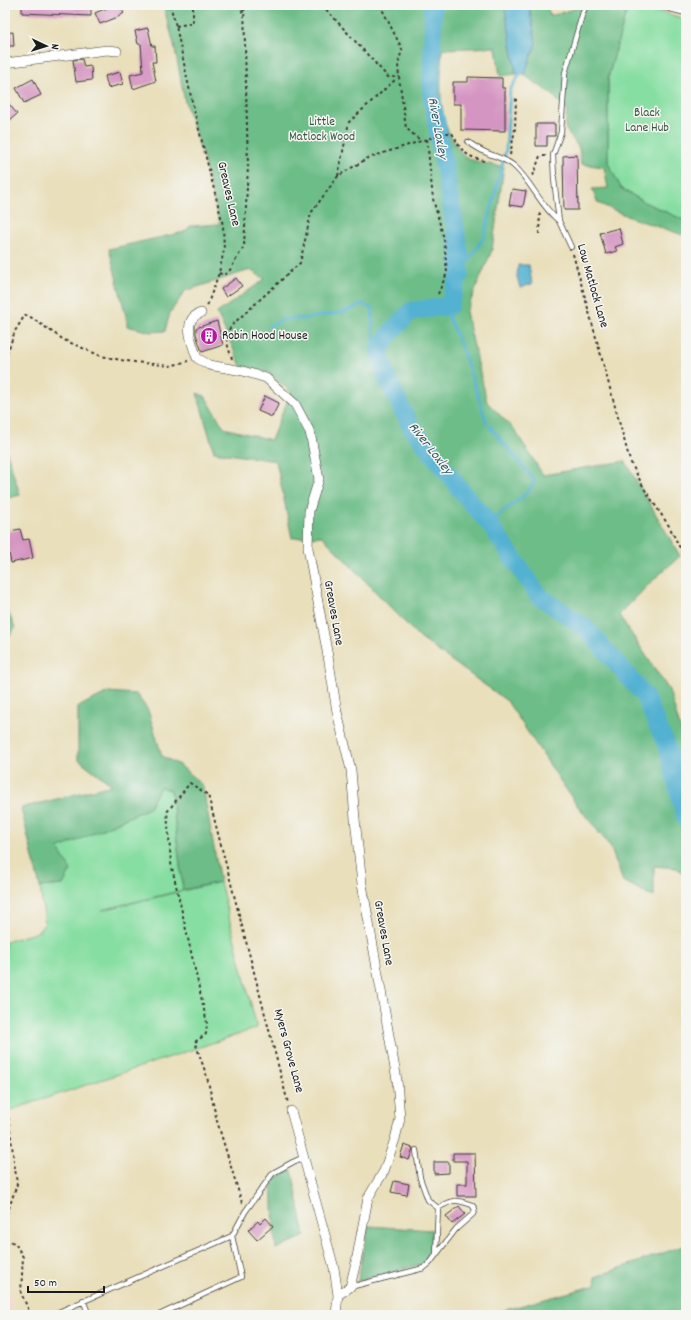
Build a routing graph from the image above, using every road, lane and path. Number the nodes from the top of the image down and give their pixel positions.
1 (170, 5) edge
2 (193, 5) edge
3 (239, 5) edge
4 (244, 5) edge
5 (322, 5) edge
6 (380, 5) edge
7 (587, 5) edge
8 (654, 5) edge
9 (686, 13) edge
10 (244, 15) junction
11 (176, 26) junction
12 (117, 52) dead end
13 (5, 63) edge
14 (398, 78) junction
15 (516, 98) dead end
16 (446, 133) dead end
17 (428, 139) junction
18 (421, 141) junction
19 (468, 142) dead end
20 (553, 155) junction
21 (505, 160) junction
22 (338, 176) junction
23 (530, 184) junction
24 (542, 204) junction
25 (559, 221) junction
26 (539, 234) dead end
27 (571, 247) joint
28 (219, 273) junction
29 (438, 294) dead end
30 (201, 313) joint
31 (197, 358) junction
32 (5, 359) edge
33 (235, 370) junction
34 (686, 560) edge
35 (8, 1107) dead end
36 (291, 1111) joint
37 (416, 1150) dead end
38 (304, 1158) junction
39 (438, 1208) junction
40 (245, 1212) junction
41 (5, 1220) edge
42 (232, 1236) junction
43 (5, 1240) edge
44 (436, 1255) junction
45 (350, 1287) junction
46 (338, 1295) junction
47 (84, 1300) junction
48 (31, 1315) edge
49 (52, 1315) edge
50 (89, 1315) edge
51 (159, 1315) edge
52 (336, 1315) edge

1 - 11 path, Greaves Lane
2 - 11 path
3 - 10 path
4 - 10 path
5 - 14 path
6 - 14 path
7 - 20 lane, Low Matlock Lane
8 - 9 lane
10 - 28 path
11 - 28 path, Greaves Lane
12 - 13 street
14 - 18 path
14 - 22 path
15 - 21 path
16 - 17 path
17 - 18 path
17 - 29 path
18 - 22 path
19 - 21 lane
20 - 23 path
20 - 25 lane, Low Matlock Lane
21 - 23 lane
22 - 33 path
23 - 24 lane
24 - 25 lane
24 - 26 path
25 - 27 lane, Low Matlock Lane
27 - 34 path, Low Matlock Lane
28 - 30 path, Greaves Lane
30 - 31 street
31 - 32 path
31 - 33 street, Greaves Lane
33 - 45 street, Greaves Lane
35 - 41 path
36 - 38 street, Myers Grove Lane
36 - 40 path, Myers Grove Lane
37 - 39 lane
38 - 40 lane
38 - 46 street, Myers Grove Lane
39 - 44 lane
39 - 44 lane
40 - 42 lane
42 - 47 lane
42 - 51 lane
43 - 48 path
44 - 45 lane
45 - 46 street
46 - 52 street, Myers Grove Lane
47 - 49 lane
47 - 50 lane

